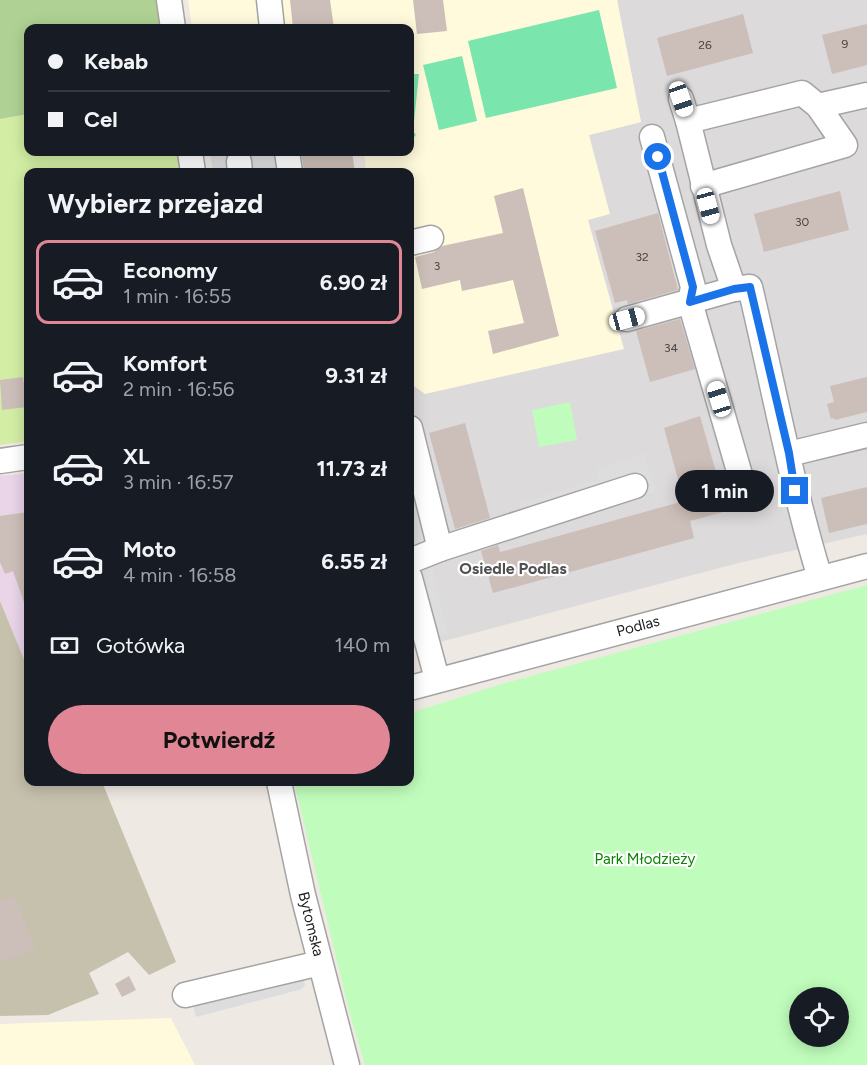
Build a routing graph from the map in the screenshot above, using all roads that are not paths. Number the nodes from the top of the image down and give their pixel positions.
1 (169, 0) edge
2 (269, 0) edge
3 (172, 24) edge
4 (272, 24) edge
5 (867, 95) edge
6 (818, 106) junction
7 (652, 137) dead end
8 (703, 186) junction
9 (734, 289) junction
10 (690, 302) junction
11 (627, 319) dead end
12 (867, 435) edge
13 (789, 453) junction
14 (24, 458) edge
15 (0, 461) edge
16 (414, 462) edge
17 (743, 485) dead end
18 (635, 486) dead end
19 (420, 514) edge
20 (440, 549) junction
21 (414, 559) edge
22 (867, 566) edge
23 (820, 578) junction
24 (414, 593) edge
25 (437, 679) junction
26 (414, 687) edge
27 (280, 786) edge
28 (320, 963) junction
29 (185, 995) dead end
30 (347, 1065) edge

1 - 3 street
2 - 4 street
5 - 6 street
6 - 8 street
6 - 8 street
7 - 10 street
8 - 9 street
9 - 10 street
9 - 13 street
10 - 11 street
10 - 17 street
12 - 13 street
13 - 23 street
14 - 15 street
16 - 19 street
18 - 20 street
19 - 20 street
20 - 21 street
22 - 23 street, Podlas
23 - 25 street, Podlas
24 - 25 street
25 - 26 street, Podlas
27 - 28 street, Bytomska
28 - 29 street
28 - 30 street, Bytomska

